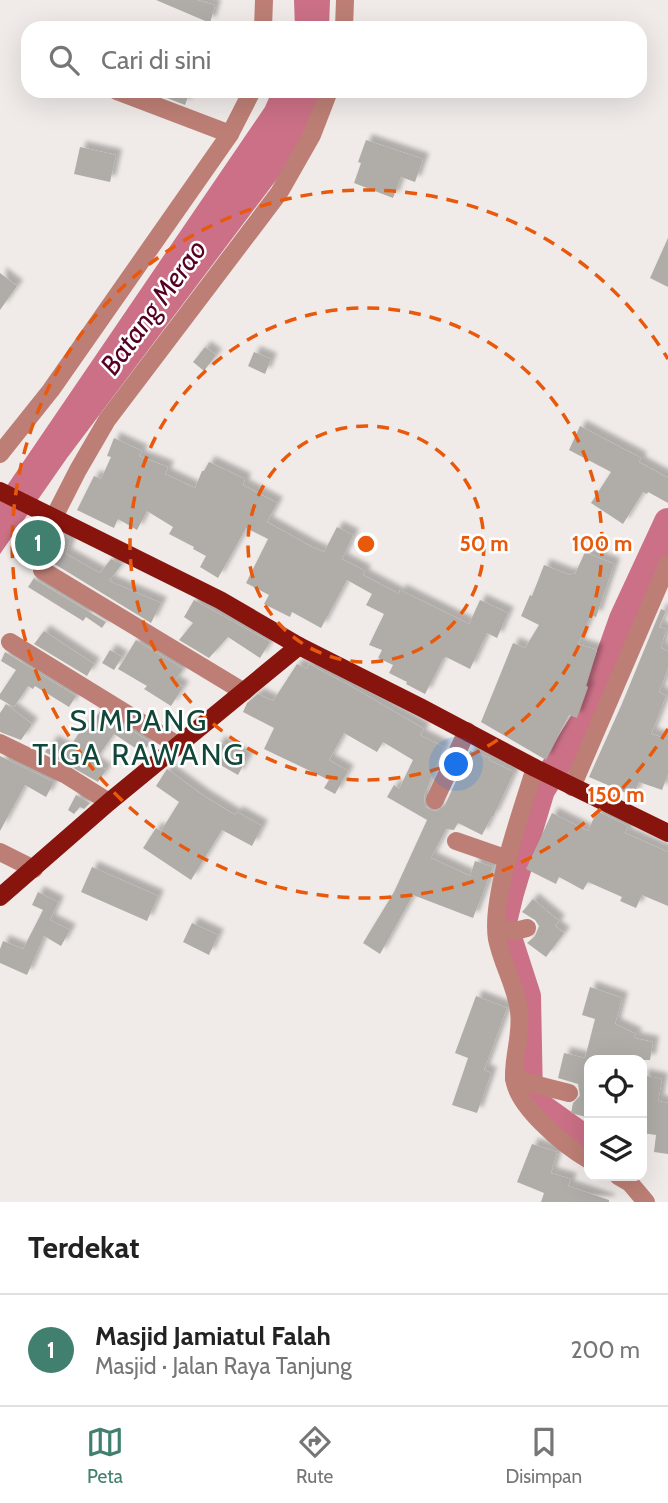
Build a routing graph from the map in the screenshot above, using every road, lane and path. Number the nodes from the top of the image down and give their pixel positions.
1 (264, 0) edge
2 (345, 0) edge
3 (263, 21) edge
4 (344, 21) edge
5 (135, 98) edge
6 (248, 98) edge
7 (326, 98) edge
8 (230, 134) junction
9 (0, 454) edge
10 (0, 491) edge
11 (48, 514) junction
12 (668, 564) edge
13 (42, 570) dead end
14 (664, 583) edge
15 (10, 642) dead end
16 (299, 646) junction
17 (244, 692) junction
18 (467, 731) junction
19 (0, 743) edge
20 (179, 746) junction
21 (538, 770) junction
22 (569, 785) junction
23 (435, 800) dead end
24 (109, 802) junction
25 (668, 833) edge
26 (456, 841) dead end
27 (0, 852) edge
28 (508, 859) junction
29 (34, 869) junction
30 (0, 897) edge
31 (518, 1079) junction
32 (569, 1093) dead end
33 (584, 1157) edge
34 (627, 1181) edge
35 (646, 1202) edge

1 - 3 street
2 - 4 street
5 - 8 street
6 - 8 street
7 - 11 street
8 - 9 street
10 - 11 main road
11 - 16 main road
12 - 14 street
13 - 17 street
14 - 22 street
15 - 20 street
16 - 17 main road
16 - 18 main road
17 - 20 main road
18 - 21 main road
18 - 23 street
19 - 24 street
20 - 24 main road
21 - 22 main road
21 - 28 street
22 - 25 main road
24 - 29 main road
26 - 28 street
27 - 29 street
28 - 31 street
29 - 30 main road
31 - 32 street
31 - 33 street
34 - 35 street

